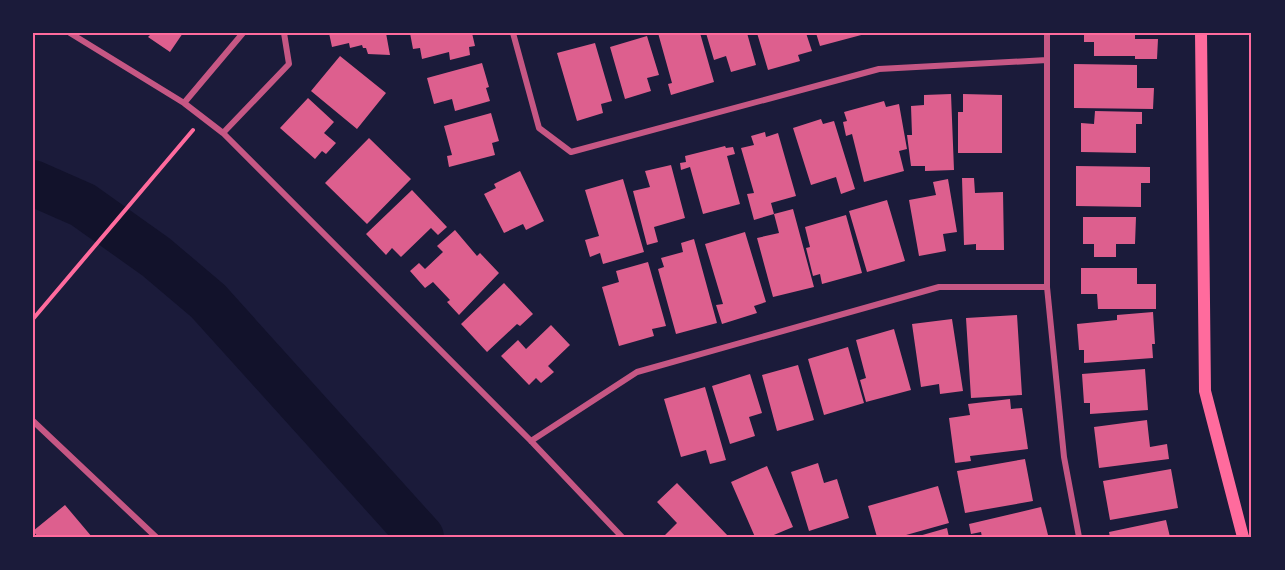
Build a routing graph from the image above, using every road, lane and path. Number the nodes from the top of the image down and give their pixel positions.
1 (70, 33) edge
2 (243, 33) edge
3 (284, 33) edge
4 (513, 33) edge
5 (1047, 33) edge
6 (1201, 33) edge
7 (1047, 60) junction
8 (184, 103) junction
9 (204, 118) junction
10 (224, 133) junction
11 (1047, 287) junction
12 (33, 319) edge
13 (33, 421) edge
14 (531, 441) junction
15 (156, 537) edge
16 (622, 537) edge
17 (1079, 537) edge
18 (1243, 537) edge

1 - 8 street
2 - 8 street
3 - 10 street
4 - 7 street
5 - 7 street
6 - 18 main road
7 - 11 street
8 - 9 street
9 - 10 street
9 - 12 path
10 - 14 street
11 - 14 street
11 - 17 street
13 - 15 street
14 - 16 street

